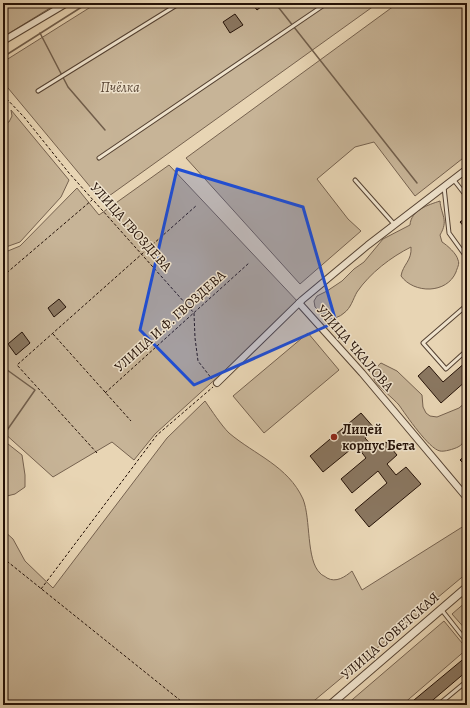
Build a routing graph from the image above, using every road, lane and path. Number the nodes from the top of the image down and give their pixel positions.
1 (67, 3) edge
2 (180, 3) edge
3 (327, 3) edge
4 (3, 41) edge
5 (38, 91) dead end
6 (3, 95) edge
7 (99, 158) dead end
8 (467, 169) edge
9 (453, 179) junction
10 (355, 180) dead end
11 (444, 186) junction
12 (467, 197) edge
13 (92, 199) junction
14 (197, 205) dead end
15 (394, 224) junction
16 (142, 254) junction
17 (467, 258) edge
18 (249, 263) dead end
19 (3, 276) edge
20 (299, 303) junction
21 (467, 305) edge
22 (194, 313) junction
23 (52, 334) junction
24 (467, 350) edge
25 (217, 383) junction
26 (105, 393) junction
27 (131, 421) dead end
28 (97, 453) dead end
29 (467, 498) edge
30 (3, 558) edge
31 (467, 587) edge
32 (41, 589) junction
33 (441, 609) junction
34 (467, 642) edge
35 (467, 681) edge
36 (332, 704) edge
37 (186, 705) edge
38 (438, 705) edge

1 - 4 street
2 - 5 lane
3 - 7 lane
6 - 13 path, УЛИЦА ГВОЗДЕВА
8 - 9 street
9 - 11 street
9 - 12 lane
10 - 15 lane
11 - 15 street
11 - 17 lane
13 - 16 path, УЛИЦА ГВОЗДЕВА
13 - 19 path
14 - 16 path
15 - 20 street
16 - 22 path, УЛИЦА ГВОЗДЕВА
16 - 23 path
18 - 22 path, УЛИЦА И.Ф. ГВОЗДЕВА
20 - 25 street, УЛИЦА ЧКАЛОВА
20 - 29 street, УЛИЦА ЧКАЛОВА
21 - 24 lane
22 - 25 path
22 - 26 path, УЛИЦА И.Ф. ГВОЗДЕВА
23 - 26 path
23 - 28 path
25 - 32 path
26 - 27 path
30 - 32 path
31 - 33 street, УЛИЦА СОВЕТСКАЯ
32 - 37 path
33 - 34 lane
33 - 36 street, УЛИЦА СОВЕТСКАЯ
35 - 38 lane

